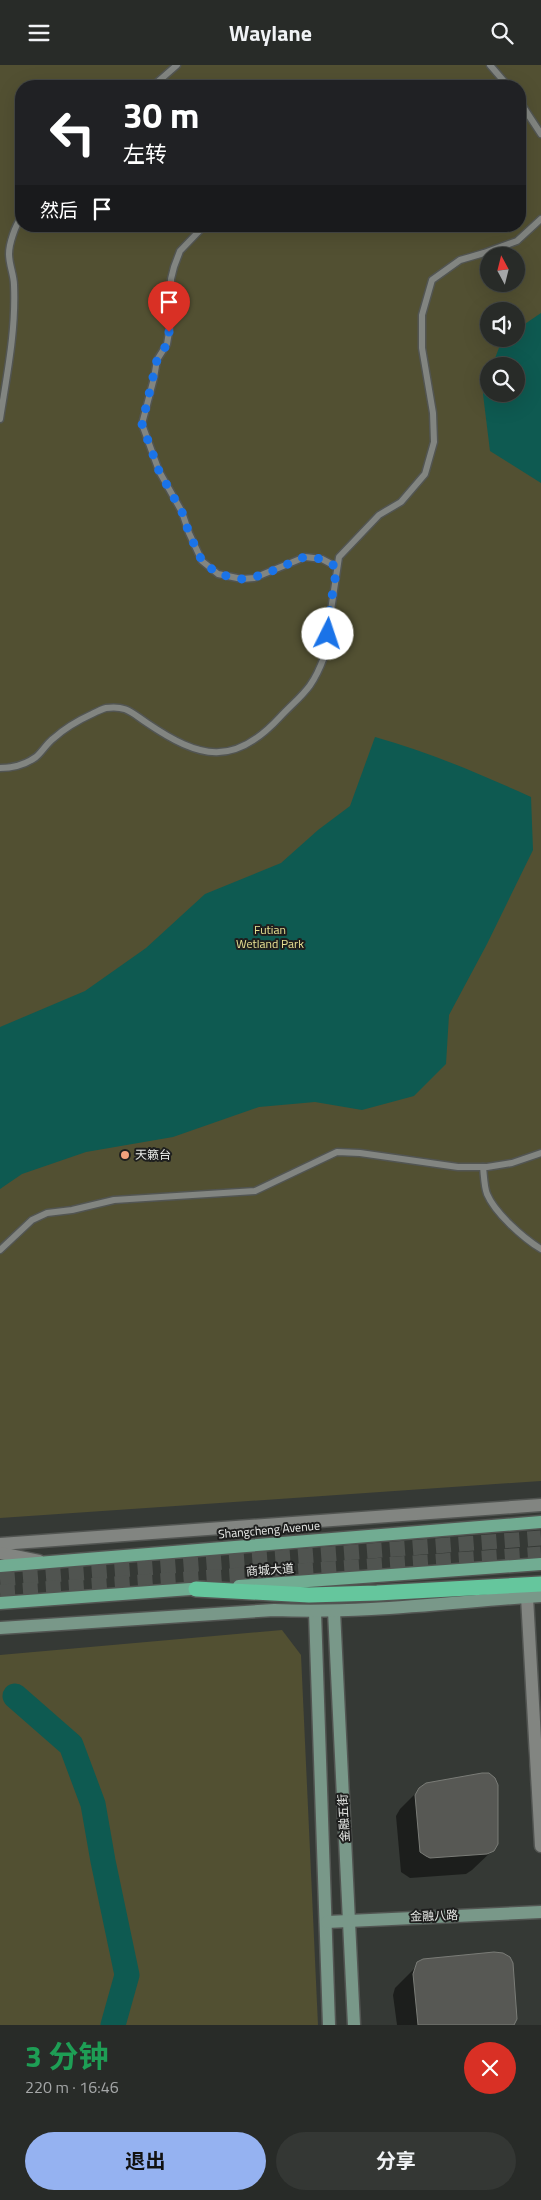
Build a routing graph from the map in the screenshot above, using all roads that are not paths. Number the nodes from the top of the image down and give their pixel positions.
1 (177, 65) edge
2 (490, 65) edge
3 (161, 80) edge
4 (503, 80) edge
5 (526, 111) edge
6 (541, 134) edge
7 (541, 219) edge
8 (15, 232) edge
9 (198, 232) edge
10 (0, 419) edge
11 (337, 567) junction
12 (0, 768) edge
13 (541, 1153) edge
14 (483, 1167) junction
15 (541, 1249) edge
16 (0, 1250) edge
17 (541, 1505) edge
18 (541, 1522) edge
19 (0, 1544) edge
20 (0, 1553) edge
21 (44, 1563) junction
22 (541, 1564) edge
23 (0, 1566) edge
24 (541, 1584) edge
25 (196, 1589) junction
26 (541, 1596) edge
27 (527, 1597) junction
28 (0, 1603) edge
29 (334, 1611) junction
30 (315, 1612) junction
31 (0, 1628) edge
32 (541, 1846) edge
33 (541, 1912) edge
34 (348, 1920) junction
35 (327, 1922) junction
36 (329, 2025) edge
37 (354, 2025) edge

1 - 3 lane
2 - 4 lane
5 - 6 lane
7 - 11 lane
8 - 10 lane
9 - 11 lane
11 - 12 lane
13 - 14 lane
14 - 15 lane
14 - 16 lane
17 - 19 street
18 - 21 main road, Shangcheng Avenue
20 - 21 street
21 - 23 main road, Shangcheng Avenue
22 - 25 main road, 商城大道
24 - 25 highway
25 - 28 main road, 商城大道
26 - 27 street
27 - 29 street
27 - 32 street
29 - 30 street
29 - 34 street, 金融五街
30 - 31 street
30 - 35 street, 金融五街
33 - 34 street, 金融八路
34 - 35 street, 金融八路
34 - 37 street, 金融五街
35 - 36 street, 金融五街

